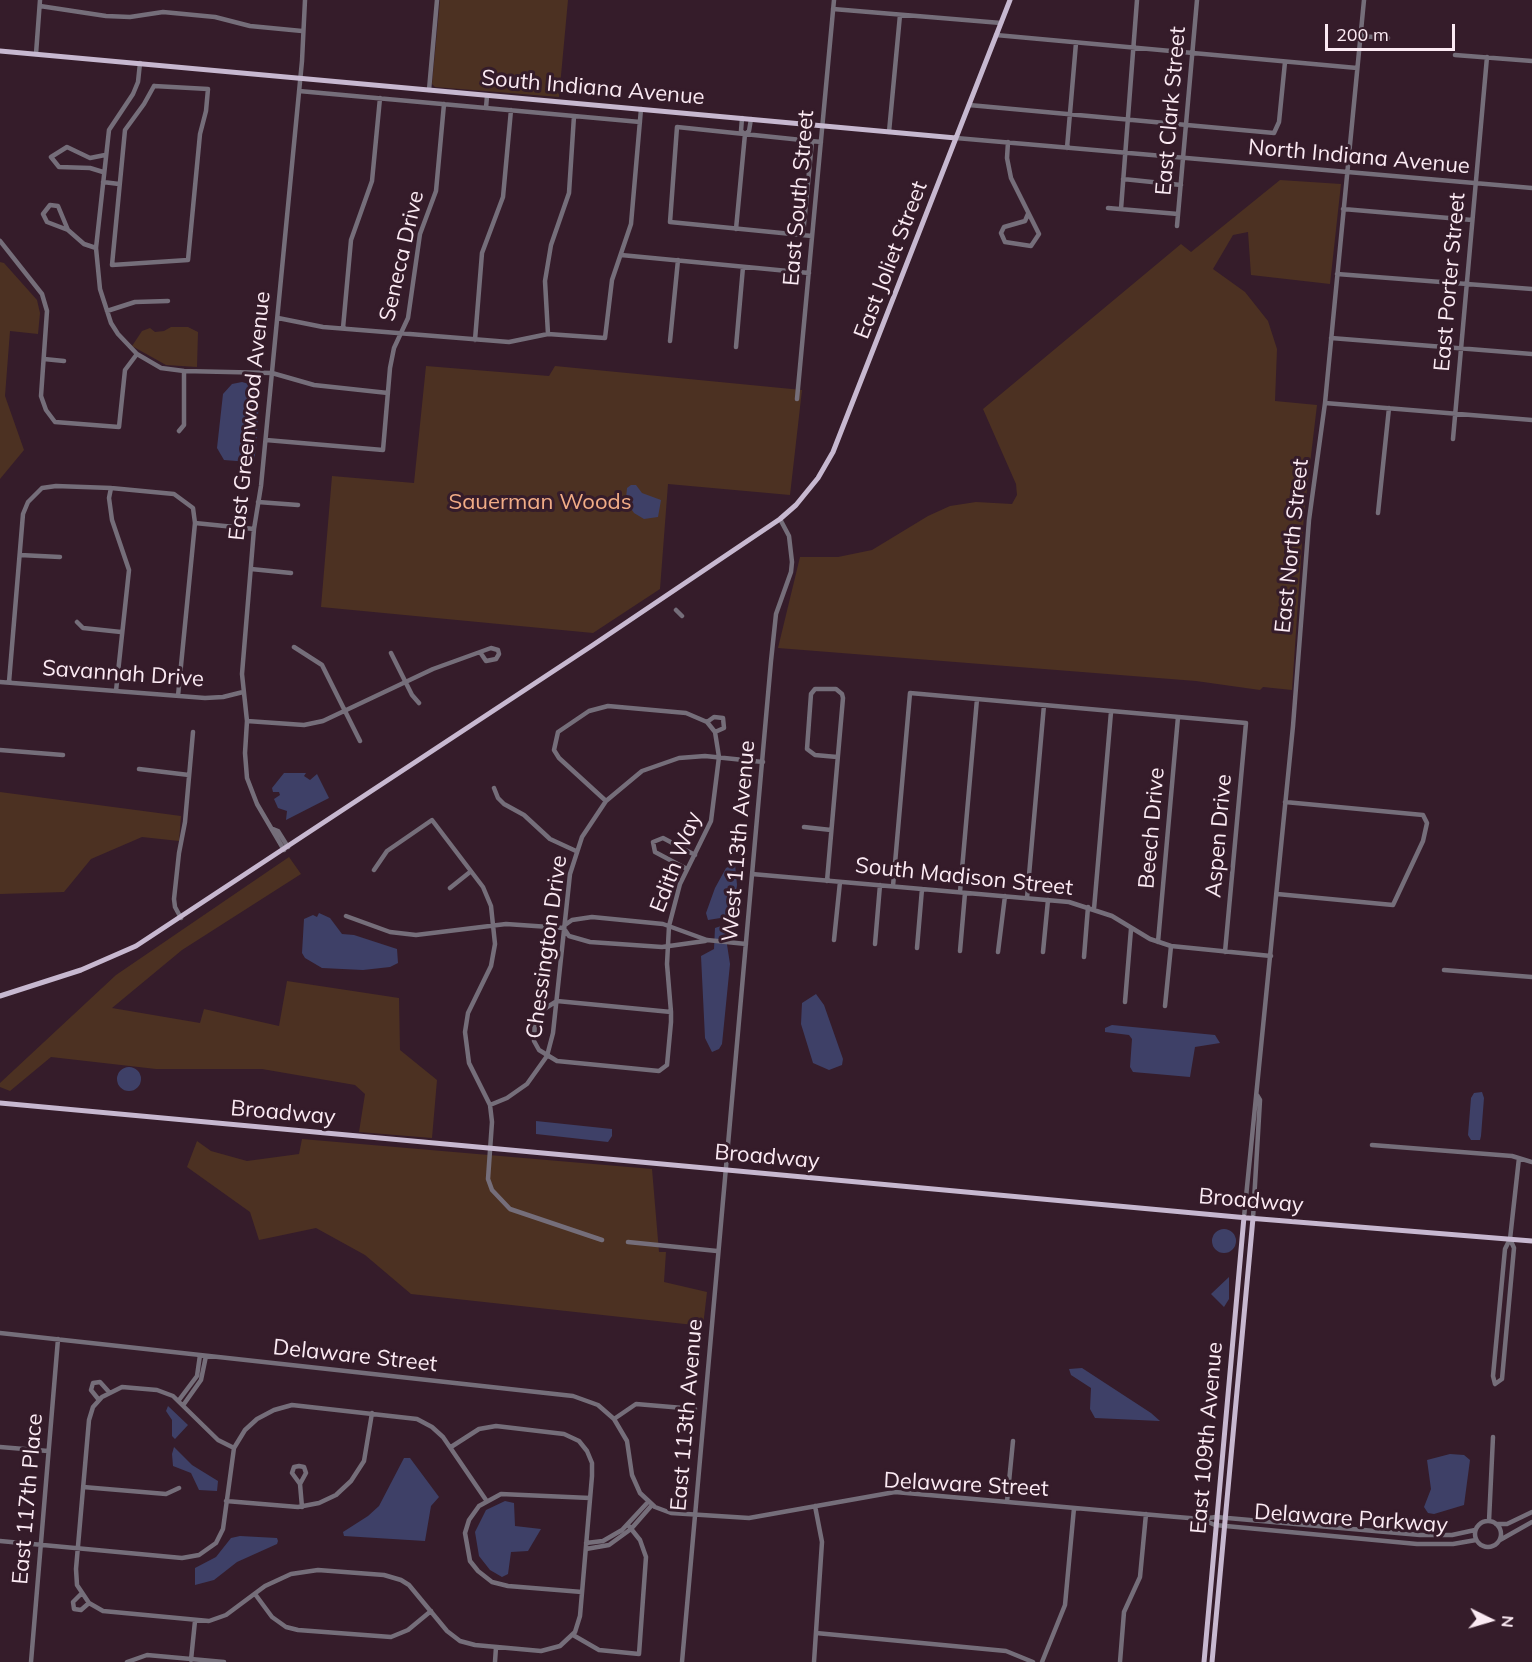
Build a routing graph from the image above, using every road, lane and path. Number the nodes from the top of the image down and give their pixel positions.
1 (305, 0) edge
2 (437, 0) edge
3 (834, 0) edge
4 (1010, 0) edge
5 (1137, 0) edge
6 (1197, 0) edge
7 (1364, 0) edge
8 (40, 3) edge
9 (833, 9) junction
10 (900, 15) junction
11 (1001, 23) junction
12 (302, 31) junction
13 (996, 35) junction
14 (1360, 36) junction
15 (1388, 38) dead end
16 (1076, 43) junction
17 (1133, 48) junction
18 (0, 51) edge
19 (1193, 53) junction
20 (36, 54) junction
21 (1455, 55) dead end
22 (1487, 57) junction
23 (1532, 61) edge
24 (1284, 62) junction
25 (140, 63) junction
26 (1357, 68) junction
27 (300, 79) junction
28 (429, 90) junction
29 (299, 91) junction
30 (487, 96) junction
31 (380, 98) junction
32 (444, 104) junction
33 (969, 105) junction
34 (486, 108) junction
35 (511, 110) junction
36 (641, 110) junction
37 (1070, 114) junction
38 (574, 116) junction
39 (742, 118) junction
40 (751, 119) junction
41 (1128, 120) junction
42 (640, 122) junction
43 (1186, 125) junction
44 (822, 126) junction
45 (889, 132) junction
46 (745, 134) junction
47 (956, 138) junction
48 (812, 141) junction
49 (820, 142) junction
50 (1008, 142) junction
51 (1067, 148) junction
52 (1125, 153) junction
53 (105, 155) junction
54 (1183, 159) junction
55 (103, 172) junction
56 (1346, 173) junction
57 (1123, 179) junction
58 (103, 182) junction
59 (1475, 183) junction
60 (119, 184) junction
61 (1180, 185) junction
62 (1532, 188) edge
63 (1108, 208) dead end
64 (1121, 209) junction
65 (1343, 209) junction
66 (1028, 214) junction
67 (1178, 214) junction
68 (1472, 220) junction
69 (1177, 226) dead end
70 (736, 229) junction
71 (68, 230) junction
72 (803, 235) junction
73 (812, 236) junction
74 (0, 241) edge
75 (96, 248) junction
76 (621, 255) junction
77 (678, 260) junction
78 (112, 264) junction
79 (98, 266) junction
80 (743, 267) junction
81 (808, 273) junction
82 (1336, 274) junction
83 (1467, 285) junction
84 (1532, 289) edge
85 (168, 301) dead end
86 (107, 311) junction
87 (278, 318) junction
88 (343, 328) junction
89 (402, 333) junction
90 (548, 334) junction
91 (1331, 338) junction
92 (475, 340) junction
93 (670, 341) dead end
94 (736, 347) dead end
95 (1461, 349) junction
96 (137, 354) junction
97 (1532, 354) edge
98 (44, 359) junction
99 (64, 361) dead end
100 (184, 371) junction
101 (272, 374) junction
102 (388, 393) junction
103 (797, 399) dead end
104 (1325, 403) junction
105 (1389, 408) junction
106 (1455, 414) junction
107 (1532, 420) edge
108 (179, 431) dead end
109 (1453, 439) dead end
110 (266, 440) junction
111 (111, 488) junction
112 (258, 502) junction
113 (298, 505) dead end
114 (1378, 513) dead end
115 (780, 519) junction
116 (195, 523) junction
117 (254, 529) junction
118 (20, 555) junction
119 (60, 557) dead end
120 (251, 569) junction
121 (291, 573) dead end
122 (676, 610) dead end
123 (682, 616) dead end
124 (77, 622) dead end
125 (121, 632) junction
126 (294, 647) dead end
127 (480, 652) dead end
128 (391, 653) dead end
129 (404, 681) junction
130 (0, 682) edge
131 (9, 682) junction
132 (116, 691) junction
133 (243, 692) junction
134 (178, 696) junction
135 (977, 699) junction
136 (419, 702) dead end
137 (1044, 705) junction
138 (345, 711) junction
139 (1111, 711) junction
140 (1178, 717) junction
141 (248, 721) junction
142 (706, 722) junction
143 (193, 732) dead end
144 (715, 732) junction
145 (360, 741) dead end
146 (0, 750) edge
147 (63, 755) dead end
148 (719, 757) junction
149 (837, 757) junction
150 (763, 762) junction
151 (140, 769) dead end
152 (189, 775) junction
153 (494, 788) dead end
154 (606, 801) junction
155 (1285, 802) junction
156 (804, 827) dead end
157 (831, 830) junction
158 (286, 848) junction
159 (576, 851) junction
160 (695, 855) junction
161 (687, 869) junction
162 (374, 870) dead end
163 (470, 872) junction
164 (752, 874) junction
165 (826, 881) junction
166 (840, 882) junction
167 (880, 885) junction
168 (893, 886) junction
169 (450, 888) dead end
170 (922, 889) junction
171 (962, 892) junction
172 (1276, 894) junction
173 (1005, 896) junction
174 (1027, 898) junction
175 (1048, 900) junction
176 (1091, 908) junction
177 (346, 916) dead end
178 (181, 918) junction
179 (495, 926) junction
180 (669, 926) junction
181 (564, 928) junction
182 (1131, 929) junction
183 (710, 940) junction
184 (834, 940) dead end
185 (1158, 942) junction
186 (746, 944) junction
187 (875, 944) dead end
188 (1171, 946) junction
189 (667, 947) junction
190 (917, 948) dead end
191 (960, 951) dead end
192 (998, 952) dead end
193 (1043, 952) dead end
194 (1225, 952) junction
195 (1271, 956) junction
196 (1084, 957) dead end
197 (1444, 970) dead end
198 (1532, 977) edge
199 (0, 996) edge
200 (557, 1001) junction
201 (1125, 1002) dead end
202 (1166, 1006) dead end
203 (671, 1012) junction
204 (547, 1056) junction
205 (1257, 1095) junction
206 (0, 1103) edge
207 (490, 1105) junction
208 (1372, 1145) dead end
209 (490, 1149) junction
210 (1519, 1158) junction
211 (1532, 1162) edge
212 (726, 1171) junction
213 (1244, 1217) junction
214 (1252, 1218) junction
215 (1510, 1239) junction
216 (602, 1240) dead end
217 (1532, 1241) edge
218 (628, 1242) dead end
219 (717, 1251) junction
220 (0, 1333) edge
221 (58, 1339) junction
222 (200, 1355) junction
223 (206, 1356) junction
224 (109, 1392) junction
225 (99, 1400) junction
226 (181, 1402) junction
227 (694, 1409) dead end
228 (372, 1413) junction
229 (614, 1419) junction
230 (1493, 1437) dead end
231 (1012, 1441) dead end
232 (0, 1447) edge
233 (451, 1447) junction
234 (234, 1448) junction
235 (48, 1451) junction
236 (300, 1484) dead end
237 (83, 1487) junction
238 (179, 1488) dead end
239 (590, 1498) junction
240 (486, 1500) junction
241 (226, 1501) junction
242 (1007, 1502) junction
243 (650, 1503) junction
244 (814, 1506) junction
245 (302, 1507) junction
246 (1074, 1508) junction
247 (1532, 1512) edge
248 (695, 1515) junction
249 (1146, 1515) junction
250 (1216, 1517) junction
251 (1224, 1518) junction
252 (1201, 1519) junction
253 (1489, 1521) junction
254 (1532, 1522) edge
255 (1496, 1524) junction
256 (1215, 1525) junction
257 (1223, 1526) junction
258 (630, 1527) junction
259 (1475, 1530) junction
260 (1476, 1540) junction
261 (1500, 1540) junction
262 (0, 1542) edge
263 (41, 1545) junction
264 (586, 1546) junction
265 (77, 1548) junction
266 (582, 1593) junction
267 (81, 1594) junction
268 (255, 1594) junction
269 (89, 1603) junction
270 (431, 1611) junction
271 (195, 1621) junction
272 (816, 1634) junction
273 (573, 1635) junction
274 (496, 1647) junction
275 (165, 1659) edge
276 (191, 1661) edge
277 (31, 1662) edge
278 (127, 1662) edge
279 (224, 1662) edge
280 (495, 1662) edge
281 (682, 1662) edge
282 (814, 1662) edge
283 (1033, 1662) edge
284 (1042, 1662) edge
285 (1120, 1662) edge
286 (1203, 1662) edge
287 (1212, 1662) edge

1 - 12 street, East Greenwood Avenue
2 - 28 street
3 - 9 street, East South Street
4 - 11 main road, East Joliet Street
5 - 17 street
6 - 19 street, East Clark Street
7 - 14 street, East North Street
8 - 12 street
8 - 20 street
9 - 10 street
9 - 44 street, East South Street
10 - 11 street
10 - 45 street
11 - 13 main road, East Joliet Street
12 - 27 street, East Greenwood Avenue
13 - 16 street
13 - 33 main road, East Joliet Street
14 - 15 street
14 - 26 street, East North Street
16 - 17 street
16 - 37 street
17 - 19 street
17 - 41 street
18 - 20 main road, South Indiana Avenue
19 - 24 street
19 - 43 street, East Clark Street
20 - 25 main road, South Indiana Avenue
21 - 22 street
22 - 23 street
22 - 59 street, East Porter Street
24 - 26 street
24 - 43 street
25 - 27 main road, South Indiana Avenue
25 - 53 street
26 - 56 street, East North Street
27 - 28 main road, South Indiana Avenue
27 - 29 street, East Greenwood Avenue
28 - 30 main road, South Indiana Avenue
29 - 31 street
29 - 87 street, East Greenwood Avenue
30 - 34 street
30 - 36 main road, South Indiana Avenue
31 - 32 street
31 - 88 street
32 - 34 street
32 - 89 street, Seneca Drive
33 - 37 street
33 - 47 main road, East Joliet Street
34 - 35 street
35 - 38 street
35 - 92 street
36 - 39 main road, South Indiana Avenue
36 - 42 street
37 - 41 street
37 - 51 street
38 - 42 street
38 - 90 street
39 - 40 main road, South Indiana Avenue
39 - 46 street
40 - 44 main road, South Indiana Avenue
40 - 46 street
41 - 43 street
41 - 52 street
42 - 76 street
43 - 54 street, East Clark Street
44 - 45 main road, South Indiana Avenue
44 - 49 street, East South Street
45 - 47 main road, South Indiana Avenue
46 - 48 street
46 - 70 street
46 - 70 street
47 - 50 street, South Indiana Avenue
47 - 115 main road, East Joliet Street
48 - 49 street
48 - 72 street
49 - 73 street, East South Street
50 - 51 street, South Indiana Avenue
50 - 66 street
51 - 52 street, South Indiana Avenue
52 - 54 street, South Indiana Avenue
52 - 57 street
53 - 55 street
53 - 55 street
54 - 56 street, North Indiana Avenue
54 - 61 street, East Clark Street
55 - 58 street
56 - 59 street, North Indiana Avenue
56 - 65 street, East North Street
57 - 61 street
57 - 64 street
58 - 60 street
58 - 75 street
59 - 62 street, North Indiana Avenue
59 - 68 street, East Porter Street
60 - 78 street
60 - 78 street
61 - 67 street, East Clark Street
63 - 64 street
64 - 67 street
65 - 68 street
65 - 82 street, East North Street
66 - 66 street
67 - 69 street, East Clark Street
68 - 83 street, East Porter Street
70 - 72 street
71 - 71 street
71 - 75 street
72 - 73 street
73 - 81 street, East South Street
74 - 98 street
75 - 79 street
76 - 77 street
76 - 90 street
77 - 80 street
77 - 93 street
78 - 79 street
79 - 86 street
80 - 81 street
80 - 94 street
81 - 103 street, East South Street
82 - 83 street
82 - 91 street, East North Street
83 - 84 street
83 - 95 street, East Porter Street
85 - 86 street
86 - 96 street
87 - 88 street
87 - 101 street, East Greenwood Avenue
88 - 89 street
89 - 92 street
89 - 102 street, Seneca Drive
90 - 92 street
91 - 95 street
91 - 104 street, East North Street
95 - 97 street
95 - 106 street, East Porter Street
96 - 98 street
96 - 100 street
98 - 99 street
100 - 101 street
100 - 108 street
101 - 102 street
101 - 110 street, East Greenwood Avenue
102 - 110 street, Seneca Drive
104 - 105 street
104 - 155 street, East North Street
105 - 106 street
105 - 114 street
106 - 107 street
106 - 109 street, East Porter Street
110 - 112 street, East Greenwood Avenue
111 - 116 street
111 - 118 street
111 - 125 street
112 - 113 street
112 - 117 street, East Greenwood Avenue
115 - 150 street, West 113th Avenue
115 - 158 main road, East Joliet Street
116 - 117 street
116 - 134 street
117 - 120 street, East Greenwood Avenue
118 - 119 street
118 - 131 street
120 - 121 street
120 - 133 street, East Greenwood Avenue
122 - 123 street
124 - 125 street
125 - 132 street
126 - 138 street
127 - 129 street
128 - 129 street
129 - 136 street
129 - 138 street
130 - 131 street, Savannah Drive
131 - 132 street, Savannah Drive
132 - 134 street, Savannah Drive
133 - 134 street, Savannah Drive
133 - 141 street, East Greenwood Avenue
135 - 137 street
135 - 168 street
135 - 171 street
137 - 139 street
137 - 174 street
138 - 141 street
138 - 145 street
139 - 140 street
139 - 176 street
140 - 185 street, Beech Drive
140 - 194 street, Aspen Drive
141 - 158 street, East Greenwood Avenue
142 - 144 street, Edith Way
142 - 144 street, Edith Way
142 - 154 street, Edith Way
143 - 152 street
144 - 148 street, Edith Way
146 - 147 street
148 - 150 street, Chessington Drive
148 - 154 street, Chessington Drive
148 - 160 street, Edith Way
149 - 149 street
149 - 157 street
150 - 164 street, West 113th Avenue
151 - 152 street
152 - 178 street
153 - 159 street
154 - 159 street, Chessington Drive
155 - 172 street, East North Street
155 - 172 street
156 - 157 street
157 - 165 street
158 - 178 main road, East Joliet Street
159 - 181 street, Chessington Drive
160 - 161 street, Edith Way
160 - 161 street
161 - 180 street, Edith Way
162 - 163 street
163 - 169 street
163 - 179 street
164 - 165 street, South Madison Street
164 - 186 street, West 113th Avenue
165 - 166 street, South Madison Street
166 - 167 street, South Madison Street
166 - 184 street
167 - 168 street, South Madison Street
167 - 187 street
168 - 170 street, South Madison Street
170 - 171 street, South Madison Street
170 - 190 street
171 - 173 street, South Madison Street
171 - 191 street
172 - 195 street, East North Street
173 - 174 street, South Madison Street
173 - 192 street
174 - 175 street, South Madison Street
175 - 176 street, South Madison Street
175 - 193 street
176 - 182 street, South Madison Street
176 - 196 street
177 - 179 street
178 - 199 main road, East Joliet Street
179 - 181 street
179 - 207 street
180 - 181 street
180 - 183 street
180 - 189 street, Edith Way
181 - 189 street
181 - 200 street, Chessington Drive
182 - 185 street, South Madison Street
182 - 201 street
183 - 186 street
183 - 189 street
185 - 188 street, South Madison Street
186 - 212 street, West 113th Avenue
188 - 194 street, South Madison Street
188 - 202 street
189 - 203 street, Edith Way
194 - 195 street, South Madison Street
195 - 205 street, East North Street
197 - 198 street
200 - 203 street
200 - 204 street, Chessington Drive
200 - 204 street
203 - 204 street, Edith Way
204 - 207 street, Chessington Drive
205 - 213 street, East North Street
205 - 214 street, East North Street
206 - 209 main road, Broadway
207 - 209 street
208 - 210 street
209 - 212 main road, Broadway
209 - 216 street
210 - 211 street
210 - 215 street
212 - 213 main road, Broadway
212 - 219 street, East 113th Avenue
213 - 214 main road, Broadway
213 - 250 main road, East 109th Avenue
214 - 215 main road, Broadway
214 - 251 main road, East 109th Avenue
215 - 215 street
215 - 217 main road, Broadway
218 - 219 street
219 - 248 street, East 113th Avenue
220 - 221 street, Delaware Street
221 - 222 street, Delaware Street
221 - 235 street, East 117th Place
222 - 223 street, Delaware Street
222 - 226 street
223 - 226 street
223 - 229 street, Delaware Street
224 - 225 street
224 - 225 street
224 - 226 street
225 - 237 street
226 - 234 street
227 - 229 street
228 - 233 street
228 - 234 street
228 - 245 street
229 - 243 street
230 - 253 street
231 - 242 street
232 - 235 street
233 - 239 street
233 - 240 street
234 - 241 street
235 - 263 street, East 117th Place
236 - 245 street
237 - 238 street
237 - 265 street
239 - 240 street
239 - 264 street
240 - 266 street
241 - 245 street
241 - 265 street
242 - 244 street, Delaware Street
242 - 246 street, Delaware Street
243 - 248 street
243 - 258 street
244 - 248 street, Delaware Street
244 - 272 street
246 - 249 street, Delaware Street
246 - 284 street
247 - 255 street
248 - 281 street, East 113th Avenue
249 - 252 street, Delaware Street
249 - 285 street
250 - 251 street, Delaware Street
250 - 252 street, Delaware Street
250 - 256 main road, East 109th Avenue
251 - 257 main road, East 109th Avenue
251 - 259 street, Delaware Parkway
252 - 256 street, Delaware Street
253 - 255 street
253 - 259 street
254 - 261 street
255 - 261 street
256 - 257 street, Delaware Street
256 - 286 main road, East 109th Avenue
257 - 260 street, Delaware Parkway
257 - 287 main road, East 109th Avenue
258 - 264 street
258 - 273 street
259 - 260 street
260 - 261 street
262 - 263 street
263 - 265 street
263 - 277 street, East 117th Place
264 - 266 street
265 - 267 street
266 - 273 street
267 - 269 street
267 - 269 street
268 - 270 street
268 - 270 street
268 - 271 street
269 - 271 street
270 - 274 street
271 - 276 street
272 - 282 street
272 - 283 street
273 - 274 street
274 - 280 street
275 - 276 street
275 - 278 street
276 - 279 street

